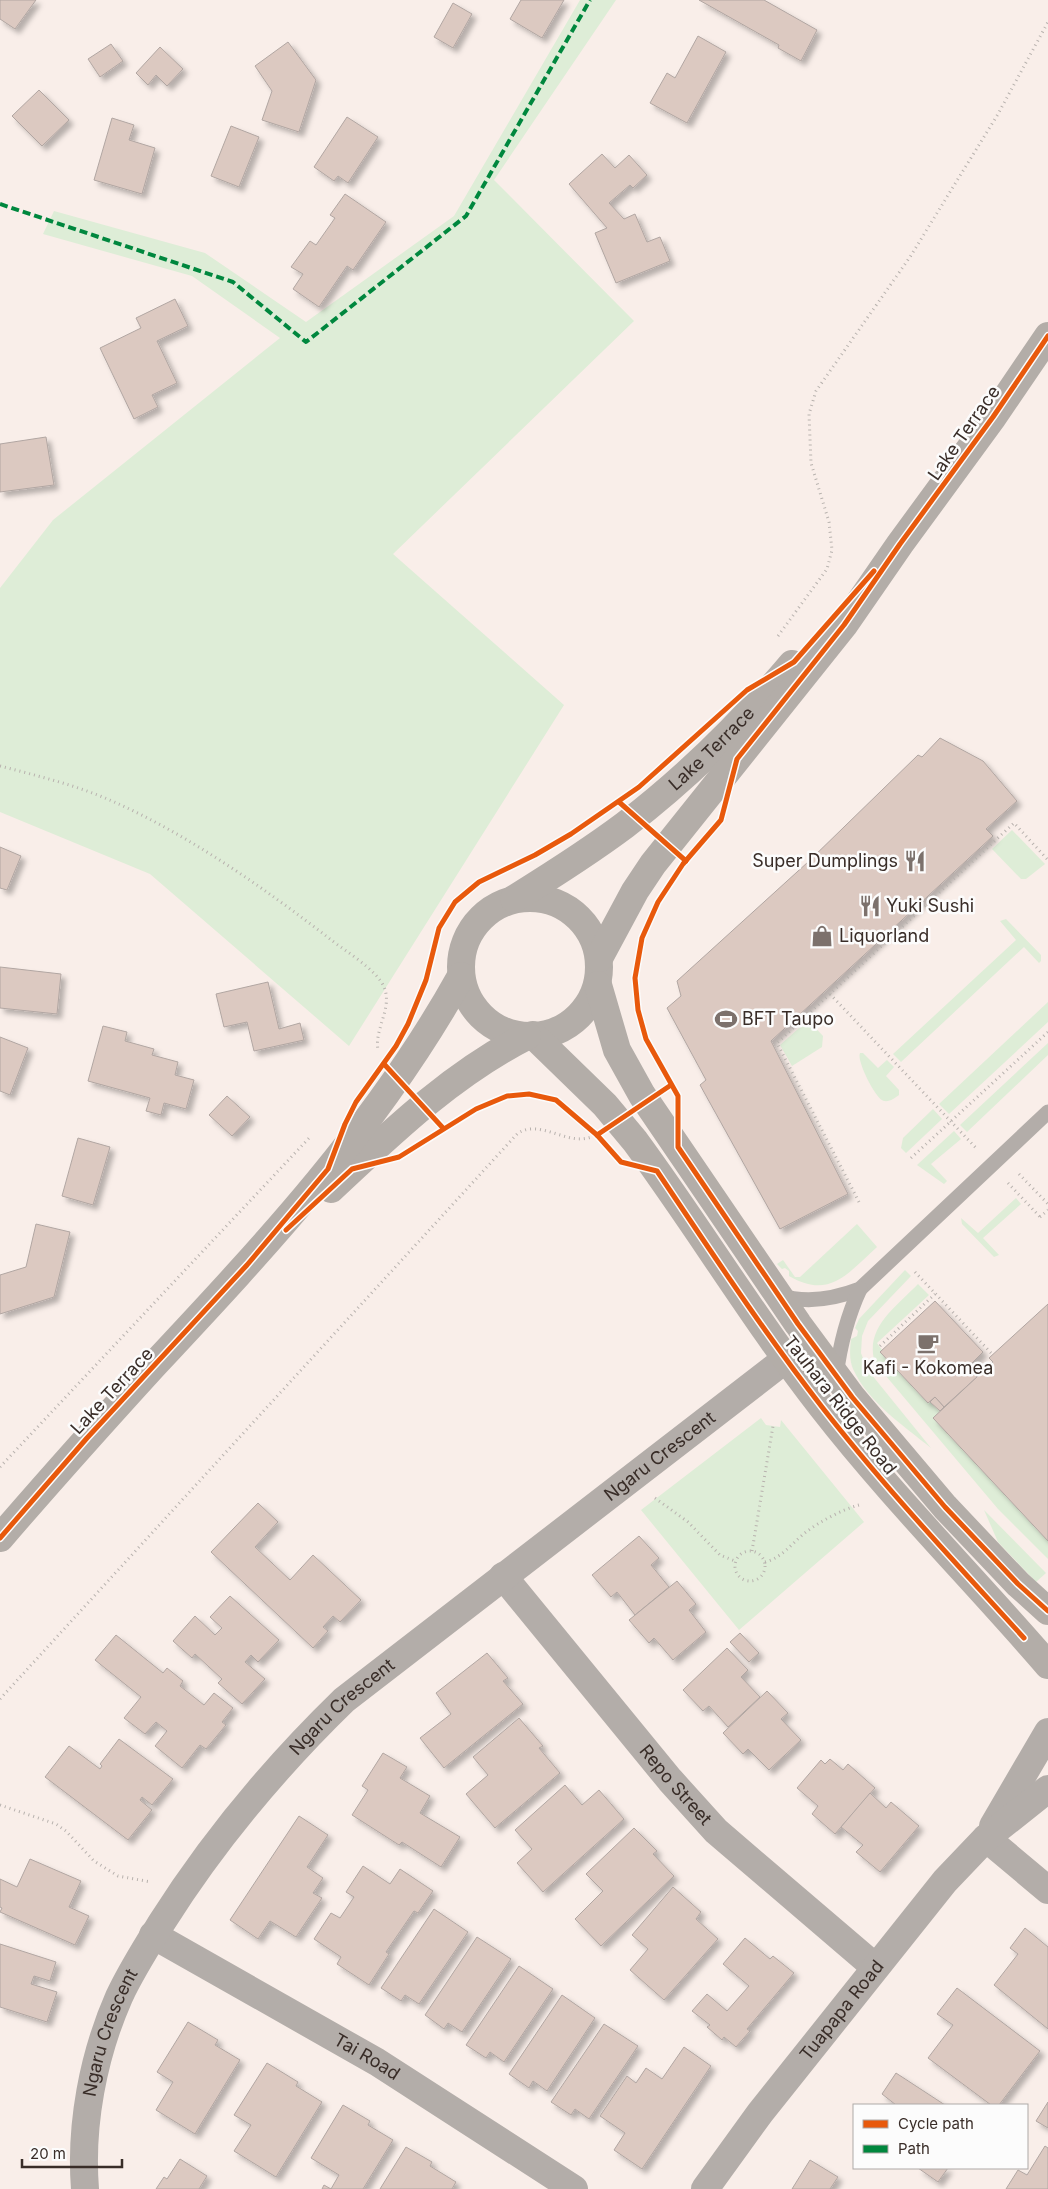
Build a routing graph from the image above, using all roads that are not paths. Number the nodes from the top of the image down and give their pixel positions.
1 (1048, 336) edge
2 (900, 544) junction
3 (514, 899) junction
4 (599, 958) junction
5 (461, 976) junction
6 (598, 985) junction
7 (530, 1036) junction
8 (1048, 1112) edge
9 (247, 1265) junction
10 (860, 1289) junction
11 (779, 1295) junction
12 (786, 1359) junction
13 (836, 1376) junction
14 (0, 1538) edge
15 (503, 1576) junction
16 (1048, 1611) edge
17 (1048, 1665) edge
18 (1048, 1732) edge
19 (1048, 1790) edge
20 (986, 1838) junction
21 (1048, 1890) edge
22 (153, 1936) junction
23 (875, 1967) junction
24 (85, 2189) edge
25 (574, 2189) edge
26 (705, 2189) edge

1 - 2 main road, Lake Terrace
2 - 3 main road, Lake Terrace
2 - 4 main road, Lake Terrace
3 - 4 main road
3 - 5 main road
4 - 6 main road
5 - 7 main road
5 - 9 main road, Lake Terrace
6 - 7 main road
6 - 11 main road, Tauhara Ridge Road
7 - 9 main road, Lake Terrace
7 - 12 main road, Tauhara Ridge Road
8 - 10 lane
9 - 14 main road, Lake Terrace
10 - 11 lane
10 - 13 lane
11 - 13 main road, Tauhara Ridge Road
12 - 15 street, Ngaru Crescent
12 - 17 main road, Tauhara Ridge Road
13 - 16 main road, Tauhara Ridge Road
15 - 22 street, Ngaru Crescent
15 - 23 street, Repo Street
18 - 20 street, Tuapapa Road
19 - 20 street, Tuapapa Road
20 - 21 street
20 - 23 street, Tuapapa Road
22 - 24 street, Ngaru Crescent
22 - 25 street, Tai Road
23 - 26 street, Tuapapa Road

